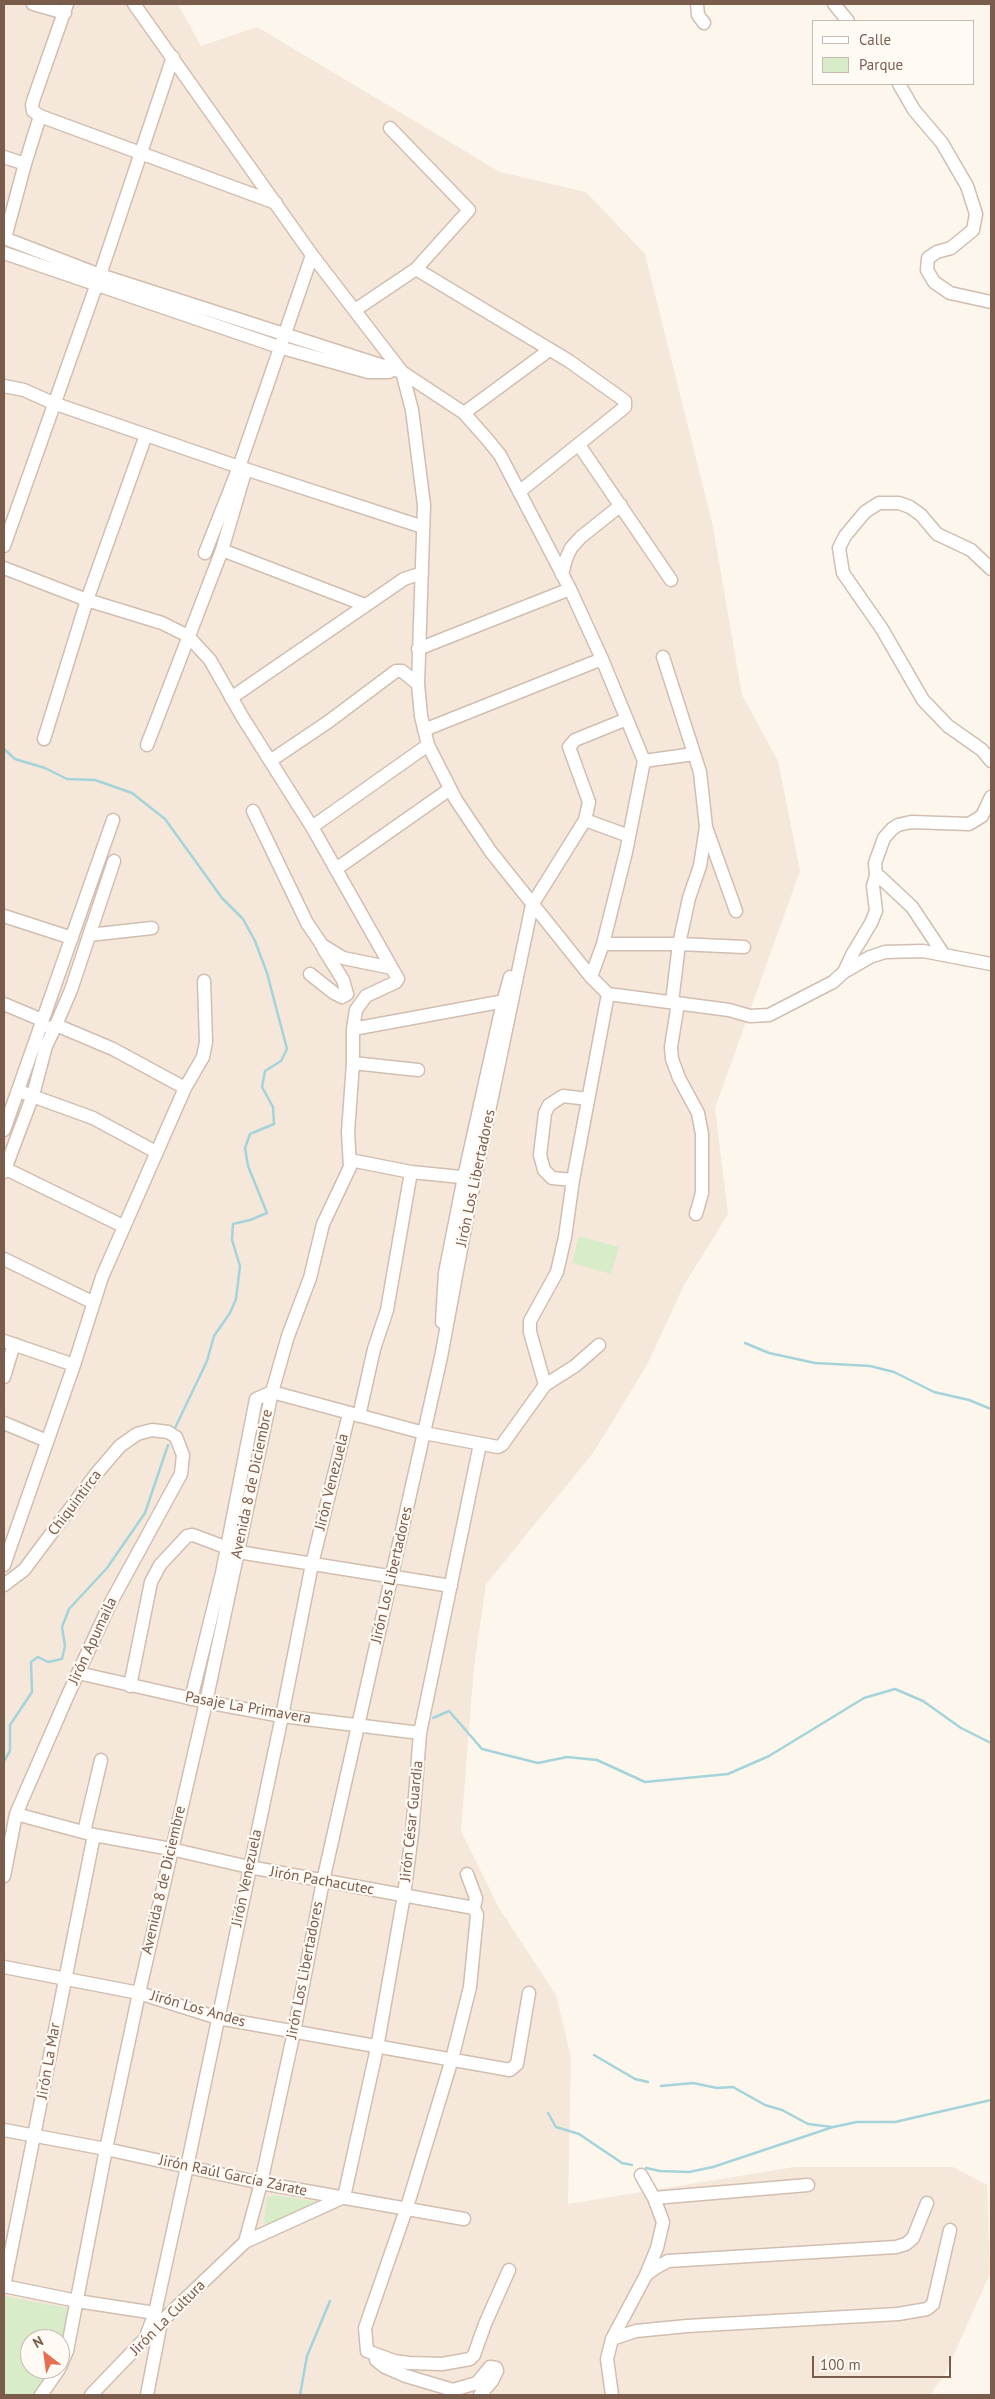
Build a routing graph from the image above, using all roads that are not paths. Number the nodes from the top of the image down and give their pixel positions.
1 (32, 4) edge
2 (134, 4) edge
3 (697, 4) edge
4 (834, 4) edge
5 (66, 8) edge
6 (847, 20) edge
7 (704, 23) dead end
8 (173, 57) junction
9 (900, 85) edge
10 (40, 116) junction
11 (390, 128) dead end
12 (141, 153) junction
13 (4, 157) edge
14 (25, 164) junction
15 (276, 203) junction
16 (4, 238) edge
17 (4, 254) edge
18 (312, 255) junction
19 (416, 269) junction
20 (98, 280) junction
21 (991, 302) edge
22 (355, 310) junction
23 (248, 322) junction
24 (243, 335) junction
25 (286, 335) junction
26 (279, 347) junction
27 (548, 351) junction
28 (402, 372) junction
29 (4, 386) edge
30 (53, 403) junction
31 (464, 413) junction
32 (146, 435) junction
33 (579, 445) junction
34 (242, 468) junction
35 (519, 492) junction
36 (621, 505) junction
37 (423, 526) junction
38 (4, 546) edge
39 (222, 550) junction
40 (205, 553) dead end
41 (4, 568) edge
42 (991, 569) edge
43 (422, 573) junction
44 (562, 575) junction
45 (671, 580) dead end
46 (570, 589) junction
47 (86, 600) junction
48 (365, 605) junction
49 (188, 636) junction
50 (418, 649) junction
51 (664, 657) dead end
52 (602, 659) junction
53 (418, 684) junction
54 (231, 698) junction
55 (627, 719) junction
56 (424, 730) junction
57 (44, 739) dead end
58 (147, 745) dead end
59 (428, 745) junction
60 (694, 754) junction
61 (270, 761) junction
62 (644, 761) junction
63 (991, 761) edge
64 (450, 789) junction
65 (991, 797) edge
66 (252, 811) dead end
67 (113, 820) dead end
68 (585, 820) junction
69 (312, 827) junction
70 (706, 827) junction
71 (629, 836) junction
72 (114, 861) dead end
73 (336, 869) junction
74 (876, 876) junction
75 (532, 905) junction
76 (736, 911) dead end
77 (4, 916) edge
78 (152, 928) dead end
79 (89, 935) junction
80 (72, 938) junction
81 (603, 944) junction
82 (679, 944) junction
83 (322, 946) junction
84 (744, 947) dead end
85 (944, 955) junction
86 (991, 964) edge
87 (392, 968) junction
88 (844, 972) junction
89 (310, 974) dead end
90 (591, 977) junction
91 (204, 981) dead end
92 (608, 994) junction
93 (508, 1001) junction
94 (675, 1003) junction
95 (4, 1004) edge
96 (42, 1020) junction
97 (56, 1025) junction
98 (353, 1028) junction
99 (37, 1035) junction
100 (353, 1063) junction
101 (418, 1070) dead end
102 (186, 1088) junction
103 (19, 1091) junction
104 (33, 1095) junction
105 (588, 1099) junction
106 (4, 1130) edge
107 (156, 1152) junction
108 (350, 1160) junction
109 (4, 1170) edge
110 (411, 1172) junction
111 (470, 1178) junction
112 (573, 1180) junction
113 (696, 1214) dead end
114 (123, 1226) junction
115 (4, 1259) edge
116 (92, 1302) junction
117 (9, 1342) edge
118 (599, 1345) dead end
119 (74, 1365) junction
120 (4, 1377) edge
121 (546, 1385) junction
122 (272, 1392) junction
123 (354, 1415) junction
124 (4, 1423) edge
125 (152, 1430) joint
126 (424, 1433) junction
127 (47, 1441) junction
128 (480, 1444) junction
129 (232, 1550) junction
130 (312, 1564) junction
131 (4, 1565) edge
132 (392, 1578) junction
133 (4, 1585) edge
134 (451, 1586) junction
135 (78, 1672) junction
136 (130, 1686) junction
137 (191, 1699) junction
138 (206, 1702) junction
139 (282, 1716) junction
140 (357, 1726) junction
141 (420, 1734) junction
142 (101, 1760) dead end
143 (16, 1814) junction
144 (89, 1834) junction
145 (171, 1849) junction
146 (249, 1867) junction
147 (467, 1874) dead end
148 (4, 1876) edge
149 (322, 1881) junction
150 (404, 1895) junction
151 (476, 1912) junction
152 (4, 1967) edge
153 (64, 1979) junction
154 (139, 1993) junction
155 (530, 1993) dead end
156 (218, 2018) junction
157 (294, 2032) junction
158 (377, 2048) junction
159 (452, 2059) junction
160 (4, 2130) edge
161 (35, 2136) junction
162 (106, 2149) junction
163 (187, 2167) junction
164 (641, 2175) dead end
165 (261, 2182) junction
166 (808, 2185) dead end
167 (344, 2198) junction
168 (654, 2198) junction
169 (927, 2202) dead end
170 (407, 2207) junction
171 (464, 2219) dead end
172 (950, 2230) dead end
173 (245, 2242) junction
174 (509, 2270) dead end
175 (646, 2275) junction
176 (4, 2286) edge
177 (77, 2301) junction
178 (158, 2318) junction
179 (612, 2339) junction
180 (70, 2340) edge
181 (367, 2351) junction
182 (54, 2379) edge
183 (47, 2392) edge
184 (91, 2395) edge
185 (147, 2395) edge
186 (480, 2395) edge
187 (612, 2395) edge

1 - 5 street
2 - 8 street
3 - 7 street
4 - 6 street
5 - 10 street
8 - 12 street
8 - 15 street
9 - 21 street
10 - 12 street
10 - 14 street
11 - 19 street
12 - 15 street
12 - 20 street
13 - 14 street
14 - 16 street
15 - 18 street
16 - 20 street
17 - 20 street
18 - 22 street
18 - 25 street
19 - 22 street
19 - 27 street
20 - 23 street
20 - 24 street
20 - 30 street
22 - 28 street
23 - 24 street
23 - 25 street
24 - 26 street
25 - 26 street
25 - 28 street
26 - 28 street
26 - 34 street
27 - 31 street
27 - 33 street
28 - 31 street
28 - 37 street
29 - 30 street
30 - 32 street
30 - 38 street
31 - 35 street
32 - 34 street
32 - 47 street
33 - 35 street
33 - 36 street
34 - 37 street
34 - 39 street
34 - 40 street
35 - 44 street
36 - 44 street
36 - 45 street
37 - 43 street
39 - 48 street
39 - 49 street
41 - 47 street
42 - 63 street
43 - 48 street
43 - 50 street
44 - 46 street
46 - 50 street
46 - 52 street
47 - 49 street
47 - 57 street
48 - 54 street
49 - 54 street
49 - 58 street
50 - 53 street
51 - 60 street
52 - 55 street
52 - 56 street
53 - 56 street
53 - 61 street
54 - 61 street
55 - 62 street
55 - 68 street
56 - 59 street
59 - 64 street
59 - 69 street
60 - 62 street
60 - 70 street
61 - 69 street
62 - 71 street
64 - 73 street
64 - 75 street
65 - 74 street
66 - 83 street
67 - 80 street
68 - 71 street
68 - 75 street
69 - 73 street
70 - 76 street
70 - 82 street
71 - 81 street
72 - 79 street
73 - 87 street
74 - 85 street
74 - 88 street
75 - 90 street
75 - 93 street, Jirón Los Libertadores
77 - 80 street
78 - 79 street
79 - 97 street
80 - 96 street
81 - 82 street
81 - 90 street
82 - 84 street
82 - 94 street
83 - 87 street
83 - 89 street
85 - 86 street
85 - 88 street
87 - 98 street
88 - 94 street
90 - 92 street
91 - 102 street
92 - 94 street
92 - 105 street
93 - 98 street
93 - 111 street, Jirón Los Libertadores
94 - 113 street
95 - 96 street
96 - 99 street
97 - 99 street
97 - 102 street
97 - 104 street
98 - 100 street
99 - 103 street
100 - 101 street
100 - 108 street
102 - 107 street
103 - 104 street
103 - 106 street
104 - 107 street
104 - 109 street
105 - 112 street
105 - 112 street
107 - 114 street
108 - 110 street
108 - 122 street, Avenida 8 de Diciembre
109 - 114 street
110 - 111 street
110 - 123 street, Jirón Venezuela
111 - 126 street, Jirón Los Libertadores
112 - 121 street
114 - 116 street
115 - 116 street
116 - 119 street
117 - 119 street
117 - 120 street
118 - 121 street
119 - 127 street
121 - 128 street
122 - 123 street
122 - 129 street, Avenida 8 de Diciembre
123 - 126 street
123 - 130 street, Jirón Venezuela
124 - 127 street
125 - 133 street, Chiquintirca
125 - 135 street, Jirón Apumaila
126 - 128 street
126 - 132 street, Jirón Los Libertadores
127 - 131 street
128 - 134 street, Jirón César Guardia
129 - 130 street
129 - 136 street
129 - 137 street
129 - 138 street, Avenida 8 de Diciembre
130 - 132 street
130 - 139 street, Jirón Venezuela
132 - 134 street
132 - 140 street, Jirón Los Libertadores
134 - 141 street, Jirón César Guardia
135 - 136 street, Pasaje La Primavera
135 - 143 street, Jirón Apumaila
136 - 137 street, Pasaje La Primavera
137 - 138 street, Pasaje La Primavera
138 - 139 street, Pasaje La Primavera
138 - 145 street, Avenida 8 de Diciembre
139 - 140 street, Pasaje La Primavera
139 - 146 street, Jirón Venezuela
140 - 141 street, Pasaje La Primavera
140 - 149 street, Jirón Los Libertadores
141 - 150 street, Jirón César Guardia
142 - 144 street, Jirón La Mar
143 - 144 street, Jirón Pachacutec
143 - 148 street, Jirón Apumaila
144 - 145 street, Jirón Pachacutec
144 - 153 street, Jirón La Mar
145 - 146 street, Jirón Pachacutec
145 - 154 street, Avenida 8 de Diciembre
146 - 149 street, Jirón Pachacutec
146 - 156 street, Jirón Venezuela
147 - 151 street
149 - 150 street, Jirón Pachacutec
149 - 157 street, Jirón Los Libertadores
150 - 151 street, Jirón Pachacutec
150 - 158 street, Jirón César Guardia
151 - 159 street
152 - 153 street, Jirón Los Andes
153 - 154 street, Jirón Los Andes
153 - 161 street, Jirón La Mar
154 - 156 street, Jirón Los Andes
154 - 162 street, Avenida 8 de Diciembre
155 - 159 street, Jirón Los Andes
156 - 157 street, Jirón Los Andes
156 - 163 street, Jirón Venezuela
157 - 158 street, Jirón Los Andes
157 - 165 street, Jirón Los Libertadores
158 - 159 street, Jirón Los Andes
158 - 167 street, Jirón César Guardia
159 - 170 street
160 - 161 street, Jirón Raúl García Zárate
161 - 162 street, Jirón Raúl García Zárate
161 - 176 street, Jirón La Mar
162 - 163 street, Jirón Raúl García Zárate
162 - 177 street, Avenida 8 de Diciembre
163 - 165 street, Jirón Raúl García Zárate
163 - 178 street, Jirón Venezuela
164 - 168 street
165 - 167 street, Jirón Raúl García Zárate
165 - 173 street, Jirón Los Libertadores
166 - 168 street
167 - 170 street, Jirón Raúl García Zárate
167 - 173 street
168 - 175 street
169 - 175 street
170 - 171 street, Jirón Raúl García Zárate
170 - 181 street
172 - 179 street
173 - 178 street, Jirón La Cultura
174 - 181 street
175 - 179 street
176 - 177 street
177 - 178 street
177 - 180 street, Avenida 8 de Diciembre
178 - 184 street, Jirón La Cultura
178 - 185 street, Jirón Venezuela
179 - 187 street
181 - 186 street
182 - 183 street, Avenida 8 de Diciembre

